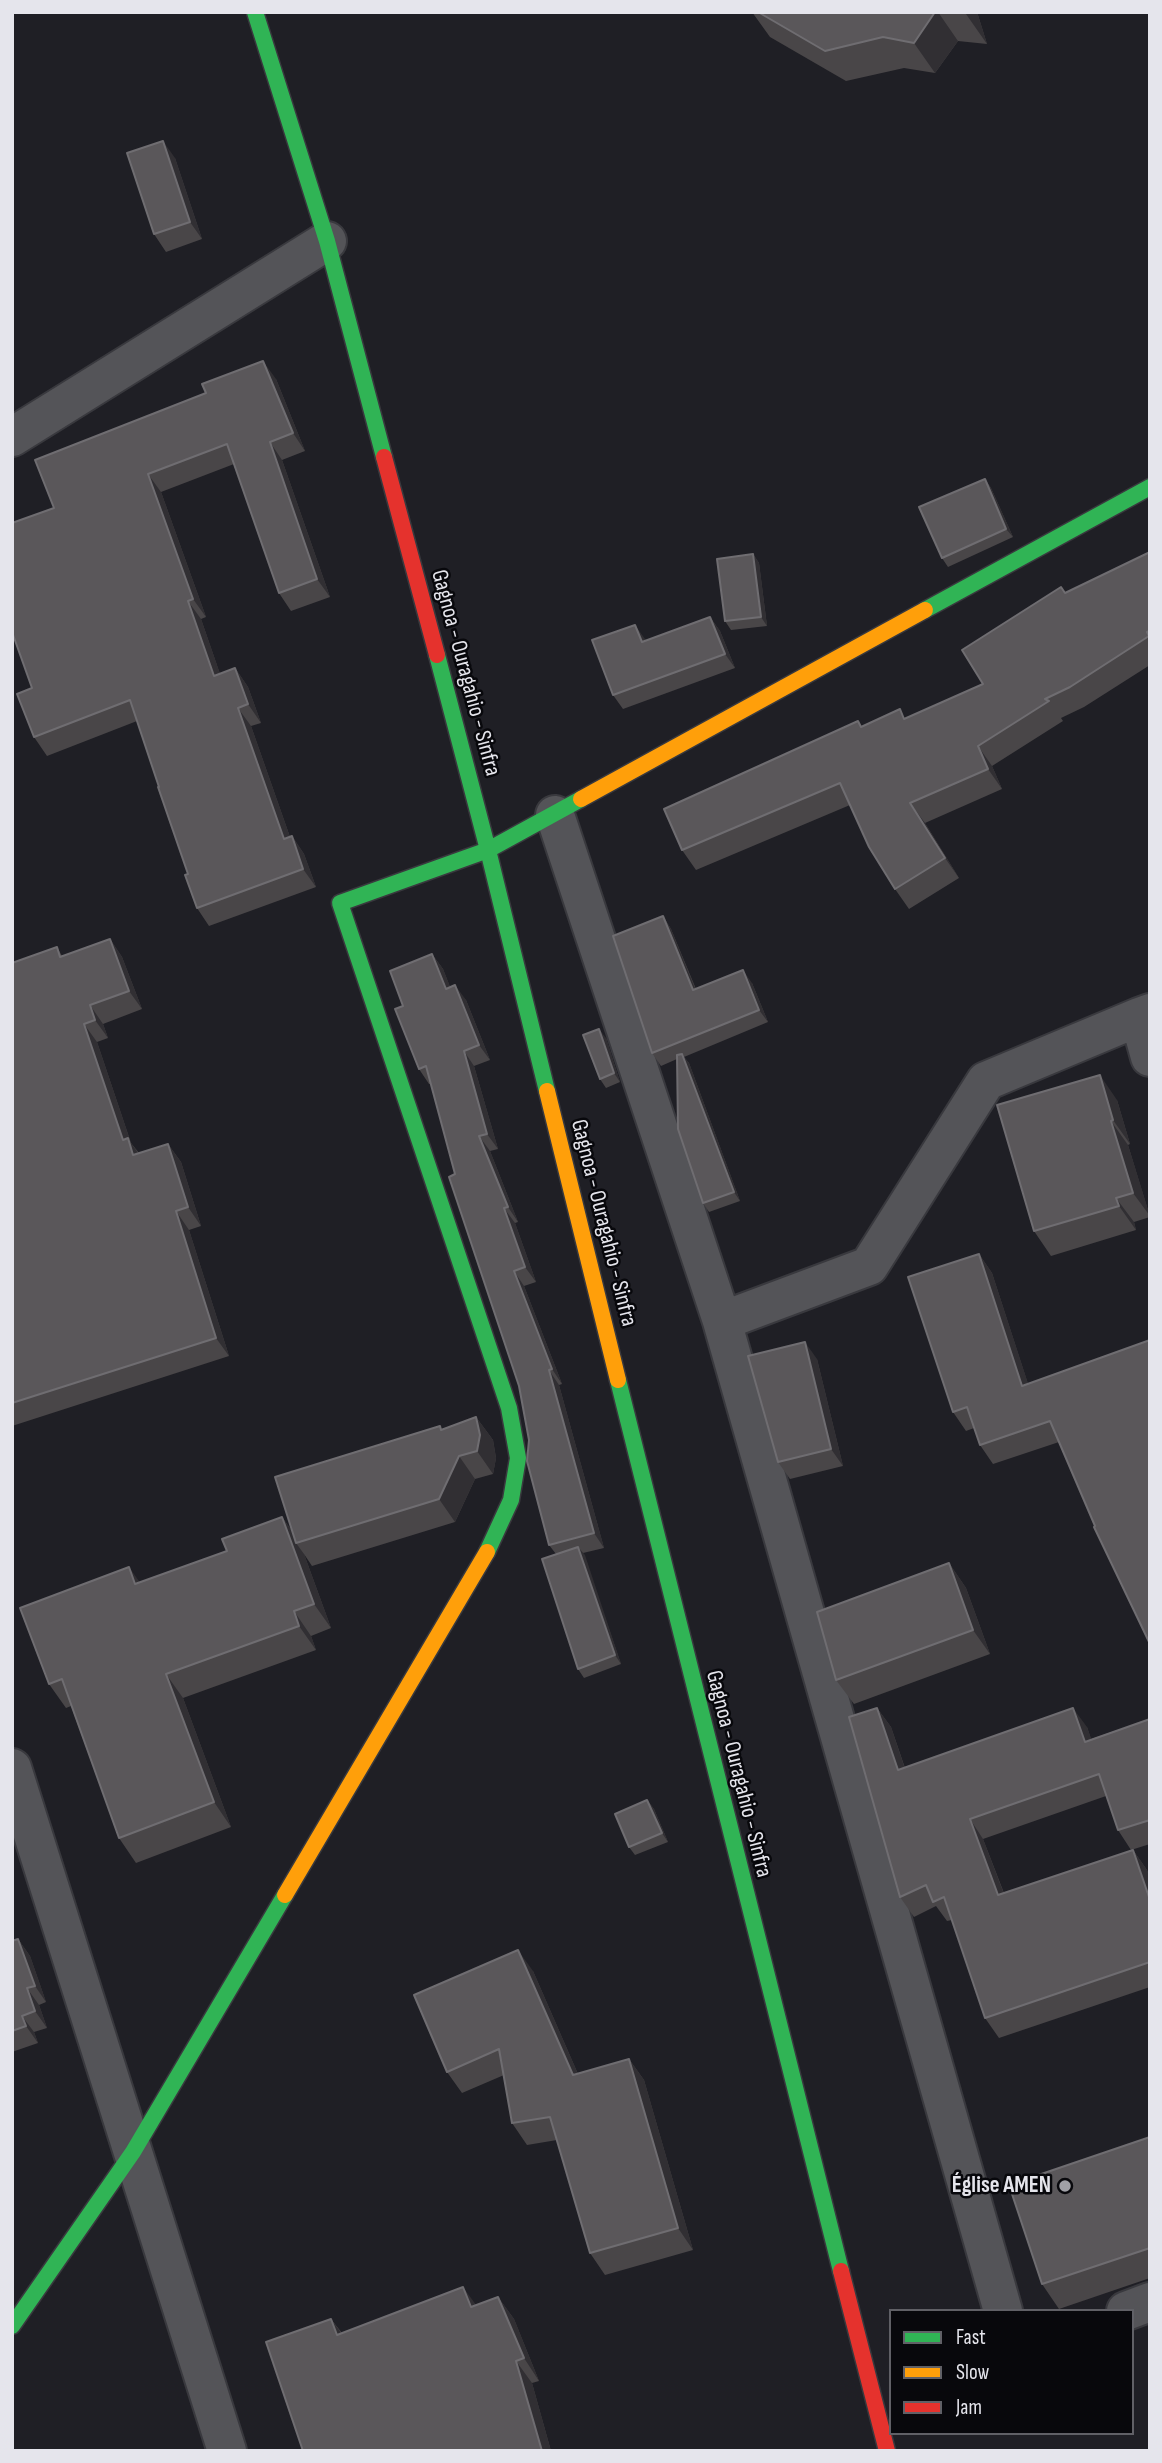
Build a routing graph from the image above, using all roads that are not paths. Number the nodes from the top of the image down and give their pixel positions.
1 (255, 12) edge
2 (327, 241) junction
3 (12, 437) edge
4 (1150, 486) edge
5 (555, 815) junction
6 (488, 850) junction
7 (1144, 1015) edge
8 (1150, 1057) edge
9 (722, 1321) junction
10 (12, 1768) edge
11 (133, 2152) junction
12 (1150, 2302) edge
13 (1002, 2309) edge
14 (1131, 2309) edge
15 (12, 2326) edge
16 (227, 2451) edge
17 (887, 2451) edge

1 - 2 main road, Gagnoa - Ouragahio - Sinfra
2 - 3 street
2 - 6 main road, Gagnoa - Ouragahio - Sinfra
4 - 5 main road
5 - 6 main road
5 - 9 street
6 - 11 main road
6 - 17 main road, Gagnoa - Ouragahio - Sinfra
7 - 8 street
7 - 9 street
9 - 13 street
10 - 11 street
11 - 15 main road
11 - 16 street
12 - 14 street

